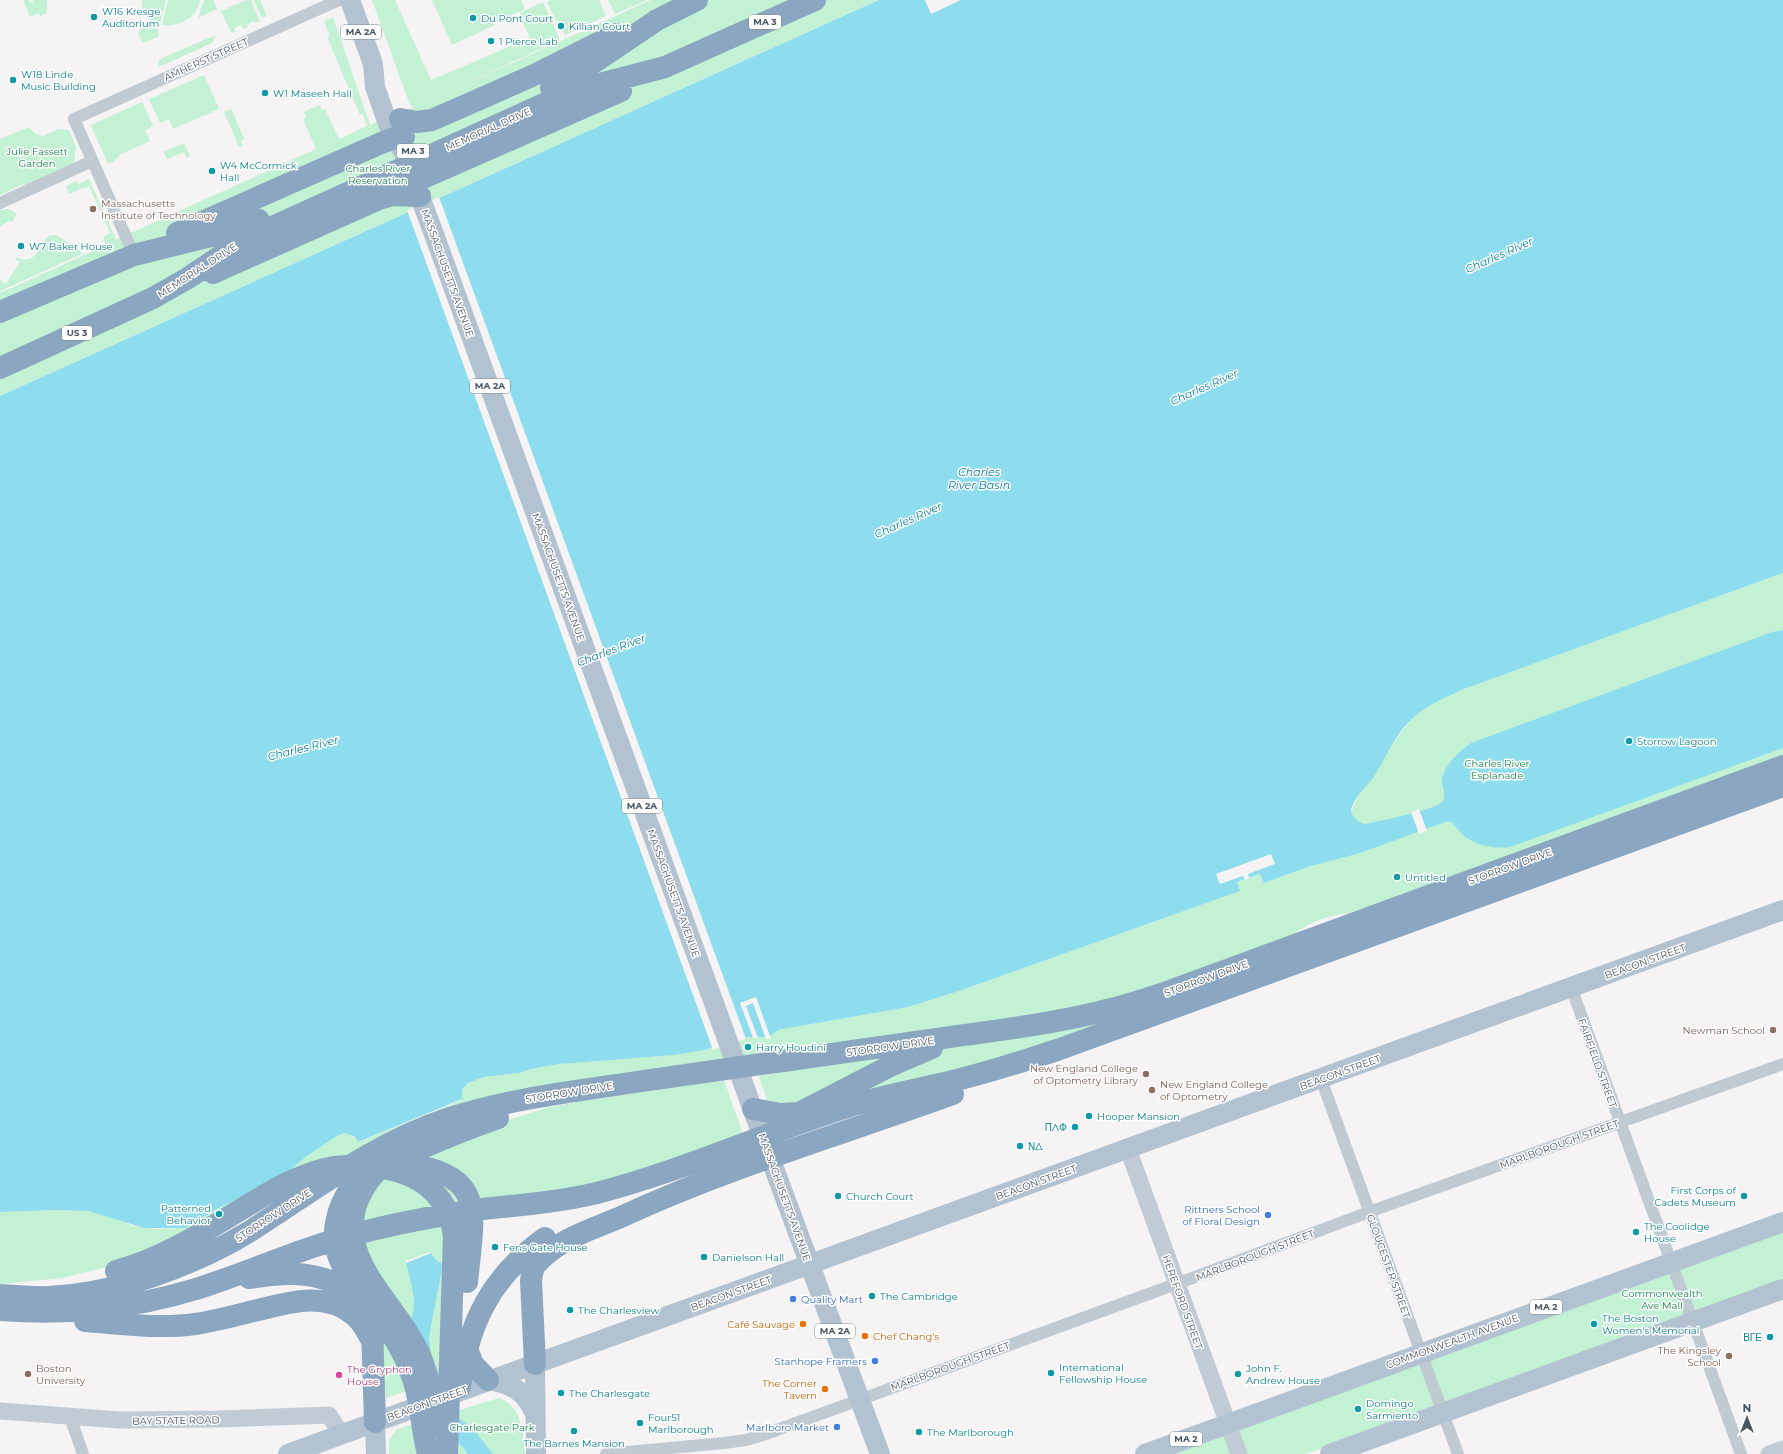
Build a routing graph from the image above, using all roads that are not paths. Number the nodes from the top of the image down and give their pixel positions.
1 (339, 0) edge
2 (350, 0) edge
3 (697, 0) edge
4 (815, 0) edge
5 (675, 10) junction
6 (716, 45) junction
7 (400, 139) junction
8 (92, 161) junction
9 (417, 189) junction
10 (0, 203) edge
11 (134, 255) junction
12 (153, 298) junction
13 (0, 312) edge
14 (0, 368) edge
15 (1783, 766) edge
16 (1783, 786) edge
17 (1783, 910) edge
18 (1571, 987) junction
19 (965, 1035) junction
20 (1076, 1044) junction
21 (1783, 1064) edge
22 (1320, 1079) junction
23 (568, 1092) junction
24 (753, 1109) junction
25 (1620, 1123) junction
26 (1128, 1149) junction
27 (387, 1164) junction
28 (423, 1174) junction
29 (653, 1201) junction
30 (1370, 1212) junction
31 (1783, 1222) edge
32 (1671, 1262) junction
33 (810, 1264) junction
34 (285, 1265) junction
35 (1176, 1284) junction
36 (0, 1289) edge
37 (1783, 1289) edge
38 (0, 1295) edge
39 (0, 1310) edge
40 (35, 1313) junction
41 (1692, 1322) junction
42 (373, 1342) junction
43 (1421, 1353) junction
44 (534, 1364) junction
45 (488, 1380) junction
46 (860, 1398) junction
47 (0, 1411) edge
48 (1443, 1413) junction
49 (535, 1414) junction
50 (70, 1417) junction
51 (375, 1422) junction
52 (1227, 1424) junction
53 (342, 1435) junction
54 (1783, 1449) edge
55 (83, 1454) edge
56 (288, 1454) edge
57 (376, 1454) edge
58 (428, 1454) edge
59 (434, 1454) edge
60 (447, 1454) edge
61 (451, 1454) edge
62 (536, 1454) edge
63 (606, 1454) edge
64 (880, 1454) edge
65 (1145, 1454) edge
66 (1239, 1454) edge
67 (1330, 1454) edge
68 (1458, 1454) edge
69 (1741, 1454) edge
70 (1769, 1454) edge

1 - 8 street, AMHERST STREET
2 - 7 main road, MASSACHUSETTS AVENUE / MA 2A
3 - 5 highway, MEMORIAL DRIVE / MA 3
4 - 6 highway, MEMORIAL DRIVE / MA 3
5 - 7 highway
5 - 11 highway, MEMORIAL DRIVE / MA 3
6 - 9 highway
6 - 12 highway, MEMORIAL DRIVE / MA 3
7 - 9 main road, MASSACHUSETTS AVENUE / MA 2A
7 - 11 highway
8 - 10 street
8 - 11 street
9 - 12 highway
9 - 24 main road, MASSACHUSETTS AVENUE / MA 2A
11 - 13 highway, MEMORIAL DRIVE
12 - 14 highway, MEMORIAL DRIVE / US 3
15 - 19 highway, STORROW DRIVE
16 - 20 highway, STORROW DRIVE
17 - 18 main road, BEACON STREET
18 - 22 main road, BEACON STREET
18 - 25 street, FAIRFIELD STREET
19 - 23 highway, STORROW DRIVE
19 - 24 highway
20 - 29 highway
20 - 34 highway, STORROW DRIVE
21 - 25 street, MARLBOROUGH STREET
22 - 26 main road, BEACON STREET
22 - 30 street, GLOUCESTER STREET
23 - 27 highway
23 - 38 highway, STORROW DRIVE
24 - 33 main road, MASSACHUSETTS AVENUE / MA 2A
25 - 30 street, MARLBOROUGH STREET
25 - 32 street, FAIRFIELD STREET
26 - 33 main road, BEACON STREET
26 - 35 street, HEREFORD STREET
27 - 42 highway
27 - 59 highway
28 - 36 highway
28 - 45 highway
28 - 60 highway
29 - 44 highway
29 - 61 highway
30 - 35 street, MARLBOROUGH STREET
30 - 43 street, GLOUCESTER STREET
31 - 32 main road, COMMONWEALTH AVENUE / MA 2
32 - 41 street, FAIRFIELD STREET
32 - 43 main road, COMMONWEALTH AVENUE / MA 2
33 - 44 main road, BEACON STREET
33 - 46 main road, MASSACHUSETTS AVENUE / MA 2A
34 - 40 highway
34 - 58 highway
35 - 46 street, MARLBOROUGH STREET
35 - 52 street, HEREFORD STREET
37 - 41 main road
39 - 40 highway
40 - 42 highway
41 - 48 main road
41 - 69 street, FAIRFIELD STREET
42 - 51 highway
43 - 48 street, GLOUCESTER STREET
43 - 52 main road, COMMONWEALTH AVENUE / MA 2
44 - 45 main road, BEACON STREET
44 - 49 main road
45 - 49 main road
45 - 51 main road, BEACON STREET
46 - 63 street, MARLBOROUGH STREET
46 - 64 main road, MASSACHUSETTS AVENUE / MA 2A
47 - 50 street, BAY STATE ROAD
48 - 67 main road
48 - 68 street, GLOUCESTER STREET
49 - 62 main road
50 - 53 street, BAY STATE ROAD
50 - 55 street
51 - 53 main road, BEACON STREET
51 - 57 main road
52 - 65 main road, COMMONWEALTH AVENUE / MA 2
52 - 66 street, HEREFORD STREET
53 - 56 main road, BEACON STREET
54 - 70 street

